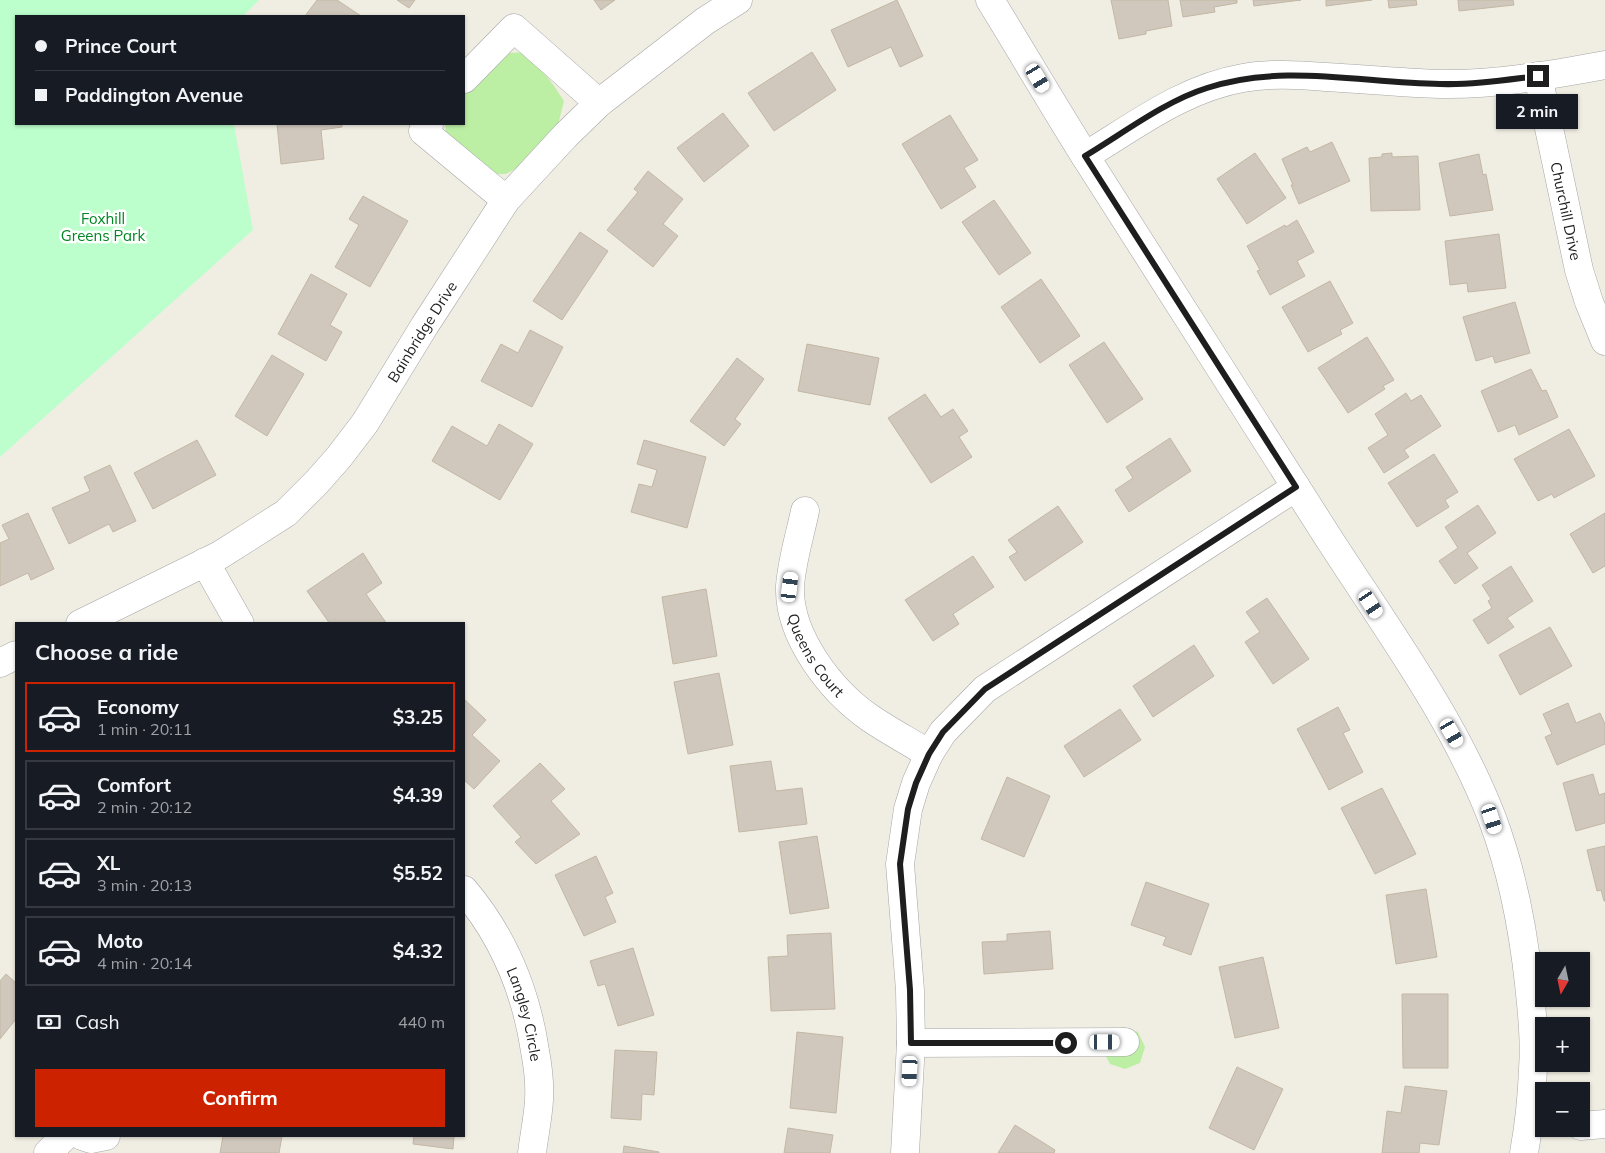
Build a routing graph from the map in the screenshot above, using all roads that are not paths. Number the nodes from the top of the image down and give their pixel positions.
1 (738, 0) edge
2 (990, 0) edge
3 (1605, 65) edge
4 (1538, 76) junction
5 (465, 78) edge
6 (599, 103) junction
7 (428, 125) edge
8 (1085, 156) junction
9 (506, 200) junction
10 (1605, 341) edge
11 (1296, 487) junction
12 (805, 511) dead end
13 (205, 562) junction
14 (84, 622) edge
15 (239, 622) edge
16 (15, 656) edge
17 (0, 663) edge
18 (929, 754) junction
19 (465, 891) edge
20 (1125, 1042) dead end
21 (911, 1043) junction
22 (1605, 1124) edge
23 (1590, 1125) edge
24 (63, 1137) edge
25 (85, 1137) edge
26 (101, 1137) edge
27 (1532, 1137) edge
28 (48, 1153) edge
29 (532, 1153) edge
30 (905, 1153) edge

1 - 6 street, Bainbridge Drive
2 - 8 street
3 - 4 street
4 - 8 street
4 - 10 street, Churchill Drive
5 - 6 street
6 - 9 street, Bainbridge Drive
7 - 9 street
8 - 11 street
9 - 13 street, Bainbridge Drive
11 - 18 street
11 - 27 street
12 - 18 street, Queens Court
13 - 14 street, Bainbridge Drive
13 - 15 street
16 - 17 street
18 - 21 street
19 - 29 street, Langley Circle
20 - 21 street
21 - 30 street
22 - 23 street
24 - 28 street
25 - 26 street

